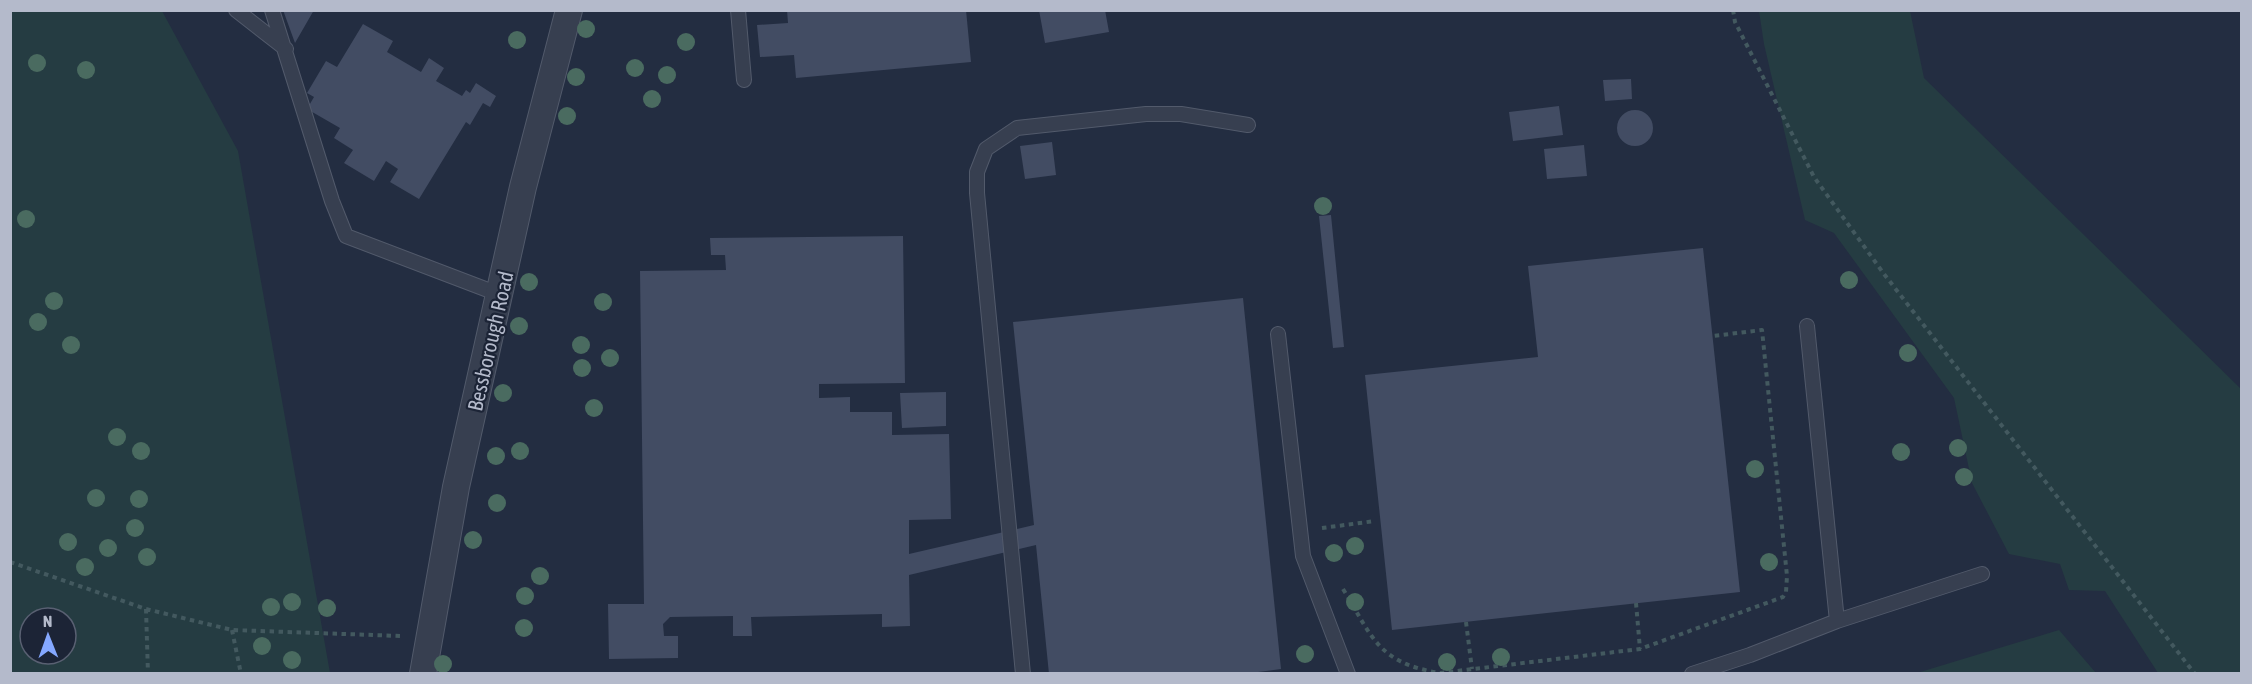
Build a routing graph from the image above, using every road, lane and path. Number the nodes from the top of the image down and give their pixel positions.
1 (236, 10) edge
2 (272, 10) edge
3 (569, 10) edge
4 (738, 10) edge
5 (1733, 10) edge
6 (286, 49) junction
7 (744, 80) dead end
8 (1248, 125) dead end
9 (501, 295) junction
10 (1807, 326) dead end
11 (1278, 334) dead end
12 (1713, 336) dead end
13 (1375, 521) dead end
14 (1322, 538) dead end
15 (10, 562) edge
16 (1982, 574) dead end
17 (1336, 579) dead end
18 (1636, 603) dead end
19 (146, 609) junction
20 (1837, 621) junction
21 (1466, 622) dead end
22 (232, 630) junction
23 (429, 637) junction
24 (1640, 649) junction
25 (1472, 669) junction
26 (1462, 672) edge
27 (148, 674) edge
28 (242, 674) edge
29 (423, 674) edge
30 (1023, 674) edge
31 (1348, 674) edge
32 (1692, 674) edge
33 (2195, 674) edge

1 - 6 lane
2 - 6 lane
3 - 9 street, Bessborough Road
4 - 7 lane
5 - 33 path
6 - 9 lane
8 - 30 lane
9 - 23 street, Bessborough Road
10 - 20 lane
11 - 31 lane
12 - 24 path
13 - 14 path
15 - 19 path
16 - 20 lane
17 - 26 path
18 - 24 path
19 - 22 path
19 - 27 path
20 - 32 lane
21 - 25 path
22 - 23 path
22 - 28 path
23 - 29 street, Bessborough Road
24 - 25 path
25 - 26 path

